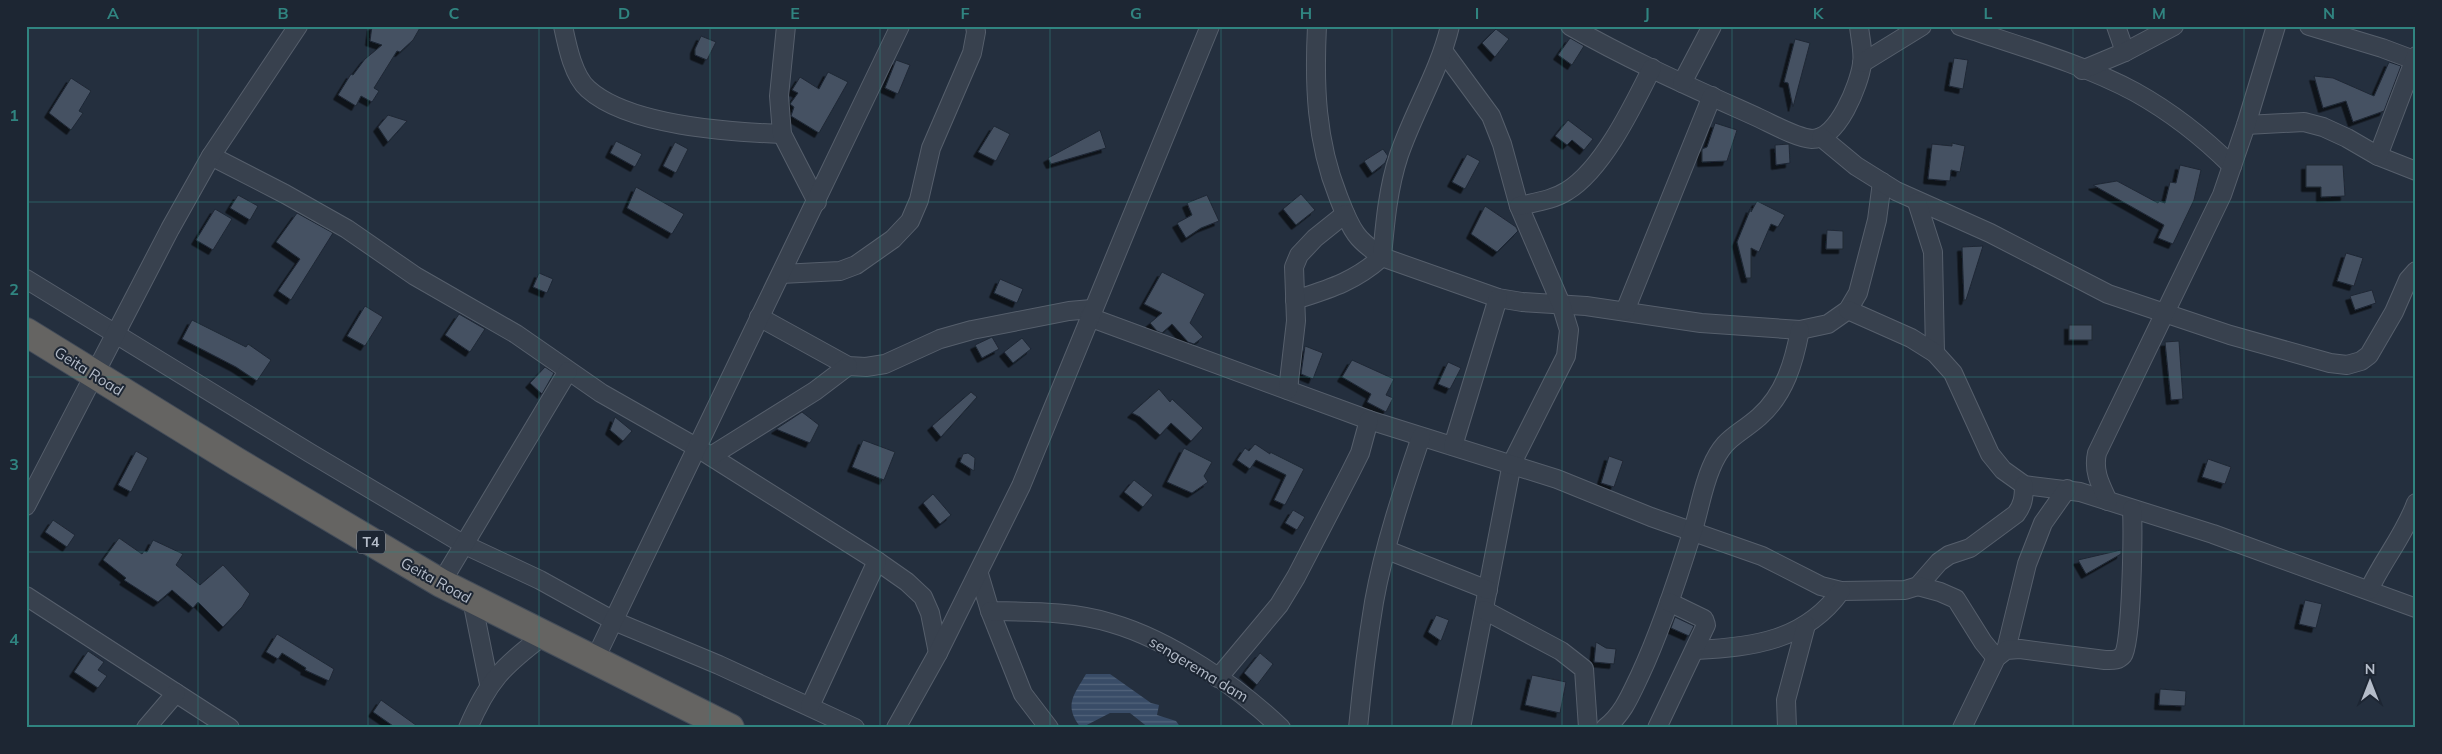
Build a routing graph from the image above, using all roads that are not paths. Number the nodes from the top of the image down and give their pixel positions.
1 (298, 26) edge
2 (563, 26) edge
3 (786, 26) edge
4 (900, 26) edge
5 (974, 26) edge
6 (1210, 26) edge
7 (1317, 26) edge
8 (1450, 26) edge
9 (1570, 26) edge
10 (1712, 26) edge
11 (1859, 26) edge
12 (1922, 26) edge
13 (1960, 26) edge
14 (2116, 26) edge
15 (2174, 26) edge
16 (2276, 26) edge
17 (2309, 26) edge
18 (2143, 34) edge
19 (1444, 52) junction
20 (2124, 52) junction
21 (2415, 58) edge
22 (1862, 62) junction
23 (1652, 68) junction
24 (2082, 70) junction
25 (1682, 83) junction
26 (1712, 96) junction
27 (2246, 125) junction
28 (782, 134) junction
29 (1821, 136) junction
30 (211, 156) junction
31 (2378, 156) junction
32 (2232, 166) junction
33 (2416, 171) edge
34 (1882, 182) junction
35 (817, 202) junction
36 (1917, 202) junction
37 (1519, 206) junction
38 (1345, 214) junction
39 (1382, 257) junction
40 (2416, 271) edge
41 (781, 274) junction
42 (26, 279) edge
43 (1498, 298) junction
44 (1295, 300) junction
45 (1562, 304) junction
46 (1848, 310) junction
47 (1625, 311) junction
48 (1091, 313) junction
49 (2165, 314) junction
50 (759, 316) junction
51 (1800, 330) junction
52 (26, 332) edge
53 (117, 333) junction
54 (1935, 352) junction
55 (848, 366) junction
56 (1290, 369) junction
57 (568, 371) junction
58 (94, 375) junction
59 (1267, 382) junction
60 (1288, 390) junction
61 (1369, 420) junction
62 (1420, 436) junction
63 (1454, 446) junction
64 (703, 451) junction
65 (1512, 464) junction
66 (2024, 485) junction
67 (2066, 489) junction
68 (2108, 501) junction
69 (2416, 503) edge
70 (27, 504) edge
71 (2132, 509) junction
72 (1692, 531) junction
73 (463, 544) junction
74 (1387, 550) junction
75 (878, 561) junction
76 (979, 574) junction
77 (441, 584) junction
78 (1918, 586) junction
79 (1488, 590) junction
80 (2369, 590) junction
81 (1841, 591) junction
82 (26, 596) edge
83 (472, 600) junction
84 (1670, 602) junction
85 (2416, 608) edge
86 (1484, 610) junction
87 (990, 611) junction
88 (614, 621) junction
89 (1806, 625) junction
90 (543, 636) junction
91 (1696, 650) junction
92 (938, 653) junction
93 (2001, 654) junction
94 (595, 659) junction
95 (1218, 678) junction
96 (489, 684) junction
97 (176, 693) junction
98 (810, 706) junction
99 (146, 728) edge
100 (230, 728) edge
101 (468, 728) edge
102 (730, 728) edge
103 (855, 728) edge
104 (896, 728) edge
105 (1049, 728) edge
106 (1281, 728) edge
107 (1358, 728) edge
108 (1461, 728) edge
109 (1588, 728) edge
110 (1605, 728) edge
111 (1657, 728) edge
112 (1787, 728) edge
113 (1962, 728) edge

1 - 30 street
2 - 28 street
3 - 28 street
4 - 35 street
5 - 41 street
6 - 48 street
7 - 38 street
8 - 19 street
9 - 23 street
10 - 25 street
11 - 22 street
12 - 22 street
13 - 24 street
14 - 20 street
15 - 18 street
16 - 27 street
17 - 21 street
18 - 20 street
19 - 37 street
19 - 39 street
20 - 24 street
21 - 31 street
22 - 29 street
23 - 25 street
23 - 37 street
24 - 32 street
25 - 26 street
26 - 29 street
26 - 47 street
27 - 31 street
27 - 32 street
28 - 35 street
29 - 34 street
30 - 53 street
30 - 57 street
31 - 33 street
32 - 49 street
34 - 36 street
34 - 46 street
35 - 41 street
36 - 49 street
36 - 54 street
37 - 45 street
38 - 39 street
38 - 44 street
39 - 43 street
39 - 44 street
40 - 49 street
41 - 50 street
42 - 53 street
43 - 45 street
43 - 63 street
44 - 56 street
45 - 47 street
45 - 65 street
46 - 51 street
46 - 54 street
47 - 51 street
48 - 55 street
48 - 59 street
48 - 76 street
49 - 68 street
50 - 55 street
50 - 64 street
51 - 72 street
52 - 58 highway, Geita Road / T4
53 - 58 street
53 - 73 street
54 - 66 street
55 - 64 street
56 - 59 street
56 - 60 street
57 - 64 street
57 - 73 street
58 - 70 street
58 - 77 highway, Geita Road / T4
59 - 60 street
60 - 61 street
61 - 62 street
61 - 95 street
62 - 63 street
62 - 74 street
63 - 65 street
64 - 75 street
64 - 88 street
65 - 72 street
65 - 79 street
66 - 67 street
66 - 78 street
67 - 68 street
67 - 93 street
68 - 71 street
69 - 80 street
71 - 80 street
71 - 93 street
72 - 81 street
72 - 84 street
73 - 77 street
73 - 88 street
74 - 79 street
74 - 107 street
75 - 92 street
75 - 98 street
76 - 87 street
76 - 92 street
77 - 83 highway, Geita Road / T4
78 - 81 street
78 - 93 street
79 - 86 street
80 - 85 street
81 - 89 street
82 - 97 street
83 - 90 highway, Geita Road / T4
83 - 96 street
84 - 91 street
84 - 110 street
86 - 108 street
86 - 109 street
87 - 95 street, sengerema dam
87 - 105 street
88 - 94 street
88 - 98 street
89 - 91 street
89 - 112 street
90 - 94 highway, Geita Road / T4
90 - 96 street
91 - 111 street
92 - 104 street
93 - 113 street
94 - 102 highway, Geita Road / T4
95 - 106 street, sengerema dam
96 - 101 street
97 - 99 street
97 - 100 street
98 - 103 street

